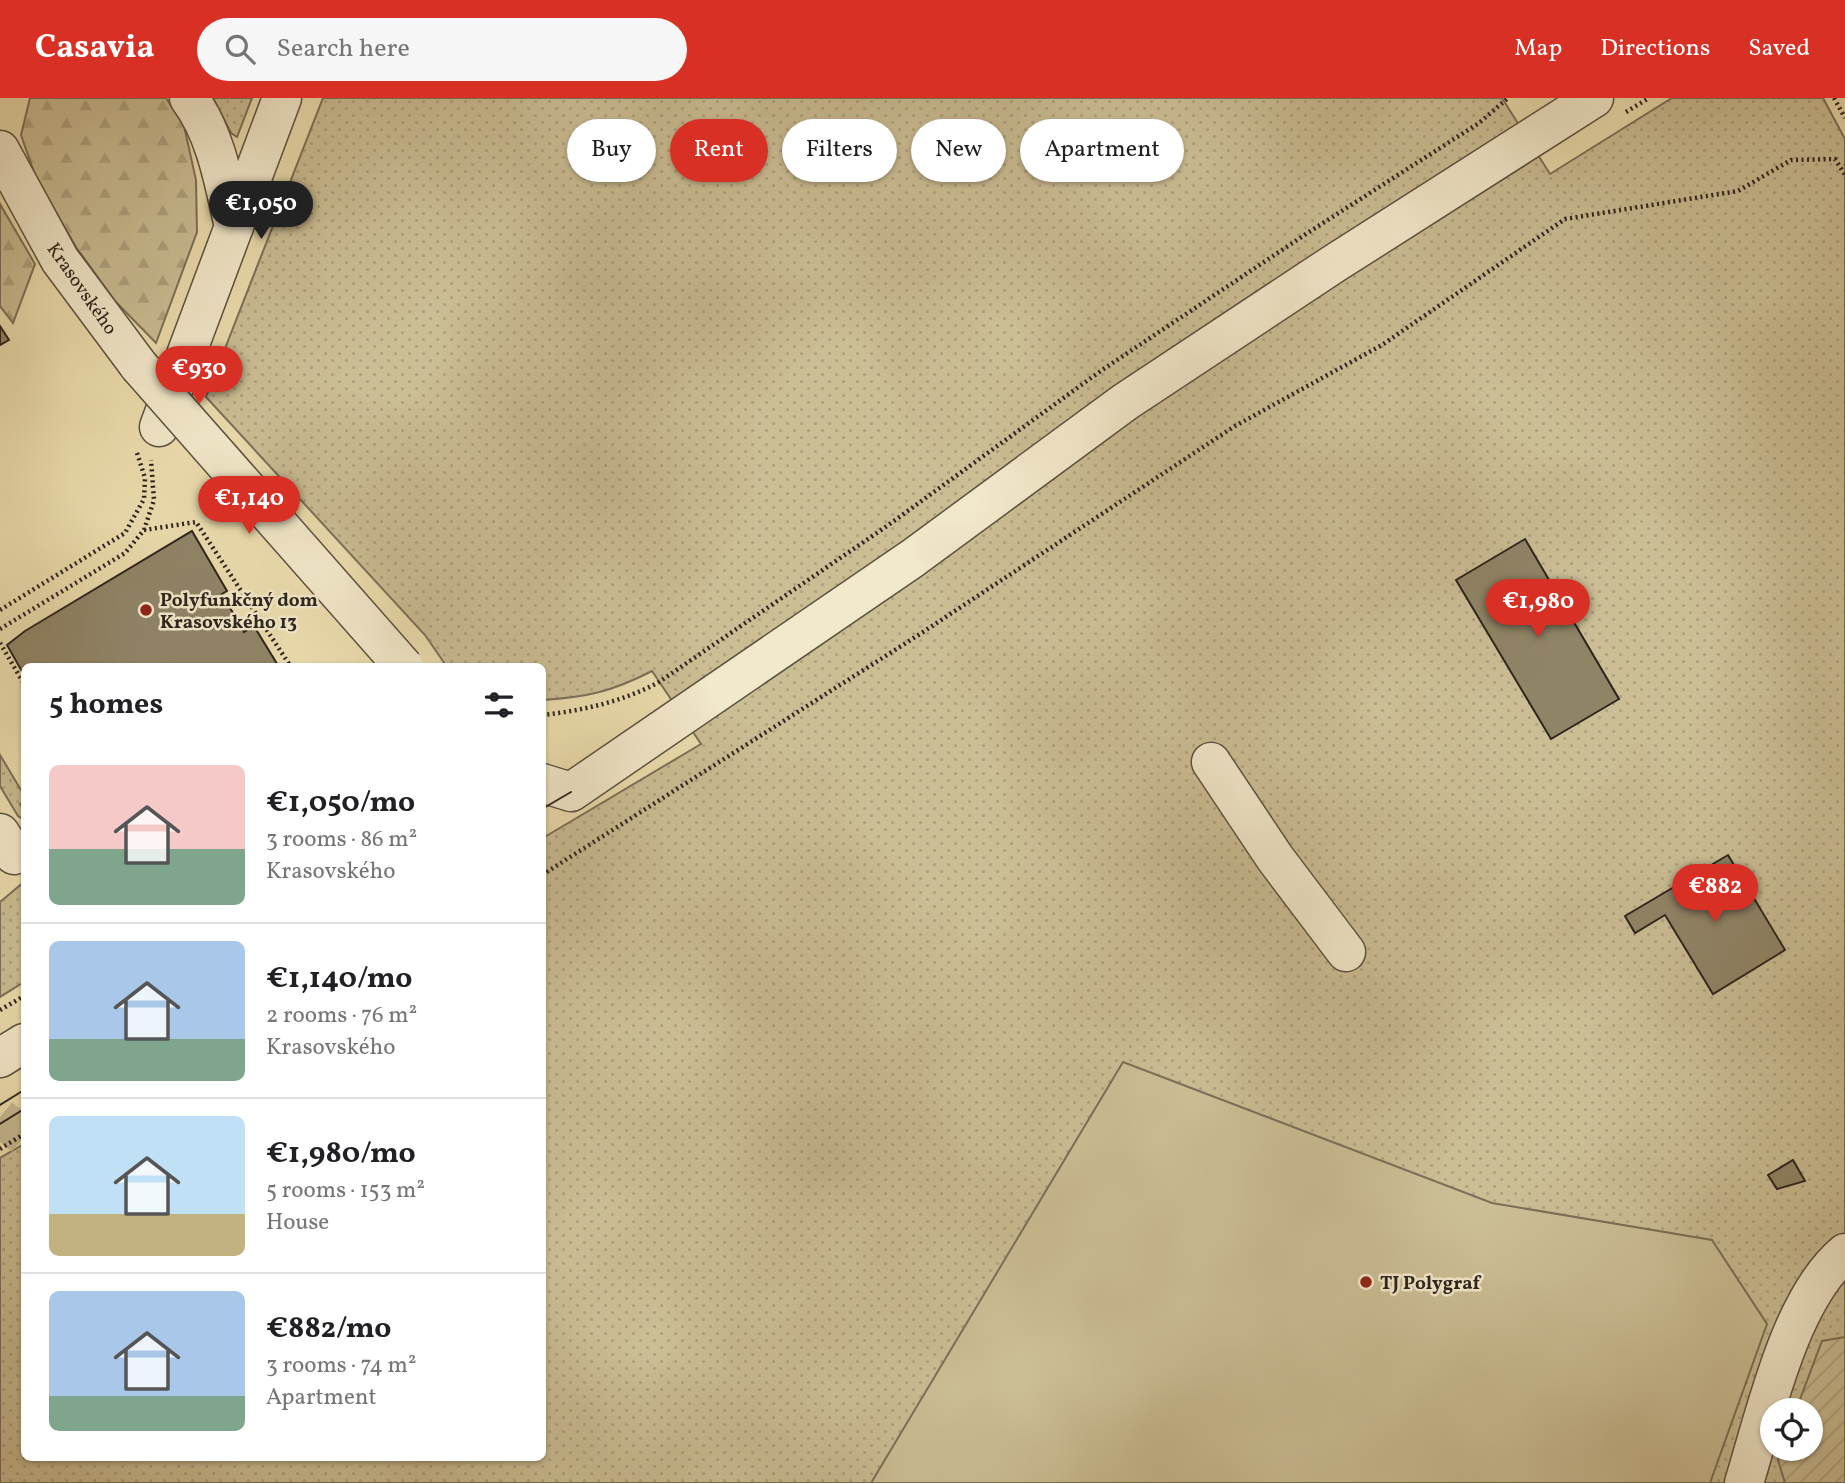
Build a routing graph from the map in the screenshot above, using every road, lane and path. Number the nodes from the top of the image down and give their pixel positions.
1 (189, 98) edge
2 (282, 98) edge
3 (1562, 98) edge
4 (1594, 98) edge
5 (1834, 98) edge
6 (1515, 116) edge
7 (1845, 118) edge
8 (0, 150) edge
9 (1845, 175) edge
10 (234, 227) junction
11 (159, 426) junction
12 (144, 530) junction
13 (0, 610) edge
14 (0, 629) edge
15 (0, 643) edge
16 (288, 663) edge
17 (400, 663) edge
18 (21, 679) edge
19 (671, 700) junction
20 (546, 715) edge
21 (1212, 761) dead end
22 (552, 786) edge
23 (546, 872) edge
24 (1346, 952) dead end
25 (21, 998) edge
26 (0, 1010) edge
27 (21, 1046) edge
28 (0, 1058) edge
29 (21, 1136) edge
30 (0, 1149) edge
31 (1845, 1253) edge
32 (1744, 1483) edge

1 - 10 street
2 - 10 street
3 - 6 street
4 - 6 street
5 - 7 path
6 - 19 street
8 - 17 street, Krasovského, bridge
9 - 23 path
10 - 11 street
11 - 12 path
11 - 13 path
12 - 14 path
12 - 16 path
15 - 18 path
19 - 20 path
19 - 22 street
21 - 24 street
25 - 26 path
27 - 28 street
29 - 30 path, bridge
31 - 32 street

